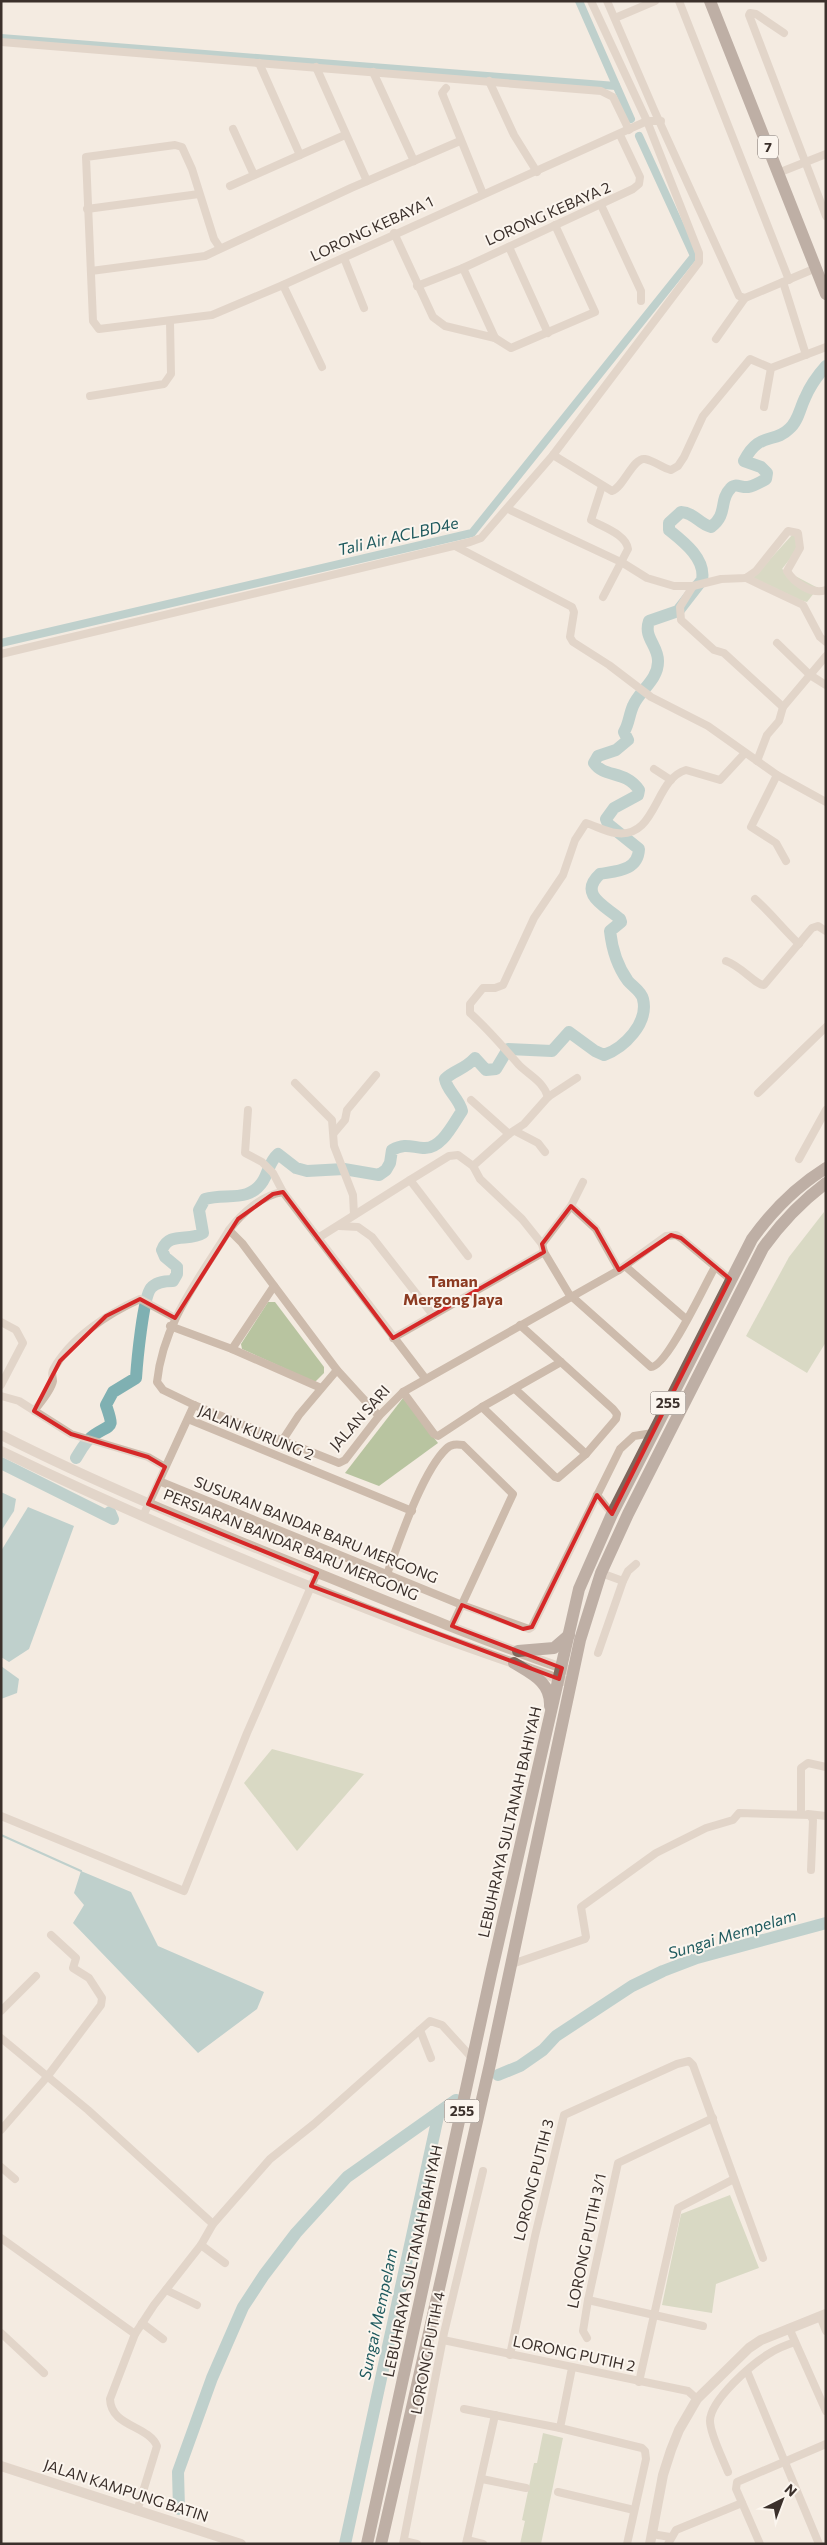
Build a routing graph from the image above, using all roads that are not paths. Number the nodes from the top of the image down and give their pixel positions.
1 (590, 1) edge
2 (607, 1) edge
3 (655, 1) edge
4 (679, 1) edge
5 (710, 1) edge
6 (615, 18) junction
7 (784, 33) dead end
8 (1, 42) edge
9 (259, 63) junction
10 (316, 67) junction
11 (373, 72) junction
12 (489, 81) junction
13 (446, 88) dead end
14 (648, 121) junction
15 (661, 121) junction
16 (233, 129) dead end
17 (629, 130) junction
18 (345, 134) junction
19 (620, 135) junction
20 (460, 141) junction
21 (300, 154) junction
22 (826, 154) edge
23 (414, 161) junction
24 (805, 162) junction
25 (537, 172) junction
26 (778, 173) junction
27 (254, 175) junction
28 (367, 181) junction
29 (230, 186) dead end
30 (200, 194) junction
31 (483, 194) junction
32 (601, 205) junction
33 (87, 209) junction
34 (826, 216) edge
35 (555, 225) junction
36 (394, 234) junction
37 (508, 247) junction
38 (220, 248) junction
39 (344, 258) junction
40 (463, 268) junction
41 (816, 268) junction
42 (91, 272) junction
43 (786, 281) junction
44 (283, 285) junction
45 (417, 286) junction
46 (826, 294) edge
47 (745, 298) junction
48 (641, 300) dead end
49 (364, 308) dead end
50 (170, 322) junction
51 (548, 333) junction
52 (495, 338) junction
53 (716, 339) dead end
54 (826, 348) edge
55 (806, 355) junction
56 (322, 367) dead end
57 (771, 368) junction
58 (90, 396) dead end
59 (764, 407) dead end
60 (553, 455) junction
61 (602, 486) junction
62 (508, 509) junction
63 (456, 546) junction
64 (623, 563) junction
65 (746, 578) junction
66 (697, 585) junction
67 (826, 590) edge
68 (603, 597) dead end
69 (826, 642) edge
70 (777, 643) dead end
71 (1, 654) edge
72 (826, 656) edge
73 (810, 675) junction
74 (826, 685) edge
75 (784, 707) junction
76 (745, 752) junction
77 (757, 762) junction
78 (654, 769) dead end
79 (777, 775) junction
80 (671, 780) junction
81 (826, 802) edge
82 (786, 861) dead end
83 (755, 899) dead end
84 (826, 931) edge
85 (799, 944) junction
86 (726, 961) dead end
87 (826, 1027) edge
88 (376, 1075) dead end
89 (577, 1078) dead end
90 (295, 1082) dead end
91 (758, 1093) dead end
92 (548, 1097) junction
93 (471, 1100) dead end
94 (248, 1110) dead end
95 (826, 1110) edge
96 (512, 1132) junction
97 (334, 1133) junction
98 (545, 1152) dead end
99 (799, 1159) dead end
100 (473, 1166) junction
101 (826, 1168) edge
102 (410, 1180) junction
103 (583, 1182) dead end
104 (826, 1183) edge
105 (283, 1192) junction
106 (571, 1206) junction
107 (354, 1215) junction
108 (337, 1226) junction
109 (229, 1230) junction
110 (318, 1238) junction
111 (543, 1248) junction
112 (468, 1256) dead end
113 (715, 1267) junction
114 (622, 1268) junction
115 (730, 1279) junction
116 (274, 1286) junction
117 (572, 1297) junction
118 (434, 1315) junction
119 (175, 1318) junction
120 (686, 1319) junction
121 (1, 1322) edge
122 (520, 1325) junction
123 (170, 1326) junction
124 (393, 1338) junction
125 (232, 1349) junction
126 (560, 1362) junction
127 (336, 1370) junction
128 (425, 1378) junction
129 (1, 1385) edge
130 (321, 1388) junction
131 (515, 1389) junction
132 (403, 1392) junction
133 (1, 1396) edge
134 (194, 1405) junction
135 (482, 1407) junction
136 (34, 1411) junction
137 (379, 1416) junction
138 (188, 1419) junction
139 (654, 1433) junction
140 (1, 1435) edge
141 (282, 1441) junction
142 (1, 1451) edge
143 (586, 1454) junction
144 (165, 1467) junction
145 (159, 1481) junction
146 (597, 1495) junction
147 (148, 1504) junction
148 (412, 1511) junction
149 (612, 1514) junction
150 (143, 1516) junction
151 (636, 1564) dead end
152 (317, 1573) junction
153 (601, 1573) junction
154 (387, 1574) junction
155 (623, 1581) junction
156 (311, 1586) junction
157 (462, 1605) junction
158 (452, 1626) junction
159 (569, 1635) junction
160 (598, 1653) dead end
161 (516, 1657) junction
162 (567, 1676) junction
163 (549, 1721) junction
164 (826, 1767) edge
165 (805, 1814) junction
166 (1, 1816) edge
167 (826, 1816) edge
168 (811, 1870) dead end
169 (51, 1935) dead end
170 (512, 1964) junction
171 (36, 1976) dead end
172 (1, 2011) edge
173 (420, 2030) junction
174 (1, 2038) edge
175 (431, 2058) dead end
176 (474, 2060) junction
177 (47, 2077) junction
178 (713, 2118) junction
179 (1, 2130) edge
180 (1, 2167) edge
181 (483, 2172) dead end
182 (734, 2179) junction
183 (14, 2180) dead end
184 (213, 2224) junction
185 (1, 2238) edge
186 (201, 2245) junction
187 (763, 2258) dead end
188 (225, 2263) dead end
189 (426, 2270) junction
190 (443, 2275) junction
191 (166, 2290) junction
192 (588, 2300) junction
193 (197, 2305) dead end
194 (823, 2315) edge
195 (653, 2316) junction
196 (142, 2322) junction
197 (703, 2326) dead end
198 (789, 2328) junction
199 (825, 2329) edge
200 (1, 2333) edge
201 (135, 2334) junction
202 (587, 2338) dead end
203 (163, 2339) dead end
204 (443, 2340) junction
205 (795, 2342) junction
206 (510, 2354) junction
207 (572, 2368) junction
208 (747, 2371) junction
209 (44, 2373) dead end
210 (639, 2382) junction
211 (697, 2399) junction
212 (464, 2409) dead end
213 (826, 2412) edge
214 (495, 2415) junction
215 (560, 2428) junction
216 (826, 2444) edge
217 (785, 2461) junction
218 (1, 2466) edge
219 (728, 2472) dead end
220 (482, 2479) junction
221 (526, 2488) dead end
222 (558, 2492) dead end
223 (742, 2503) junction
224 (634, 2510) junction
225 (137, 2511) junction
226 (651, 2539) edge
227 (669, 2540) edge
228 (404, 2542) edge
229 (467, 2542) edge
230 (241, 2544) edge
231 (367, 2544) edge
232 (381, 2544) edge
233 (417, 2544) edge
234 (483, 2544) edge
235 (627, 2544) edge
236 (760, 2544) edge
237 (819, 2544) edge

1 - 14 street
2 - 6 street
3 - 6 street
4 - 43 street
5 - 26 main road, 7
6 - 15 street
7 - 24 street
8 - 9 street
9 - 10 street
9 - 21 street
10 - 11 street
10 - 18 street
11 - 12 street
11 - 23 street
12 - 17 street
12 - 25 street
13 - 20 street
14 - 15 street
14 - 17 street, LORONG KEBAYA 1
14 - 60 street
15 - 47 street
16 - 27 street
17 - 19 street, LORONG KEBAYA 1
18 - 21 street
18 - 28 street
19 - 25 street, LORONG KEBAYA 1
19 - 32 street, LORONG KEBAYA 2
20 - 23 street
20 - 31 street
21 - 27 street
22 - 24 street
23 - 28 street
24 - 26 street
24 - 34 street
25 - 31 street, LORONG KEBAYA 1
26 - 41 main road, 7
27 - 29 street
28 - 38 street
30 - 33 street
30 - 33 street
30 - 38 street
31 - 36 street, LORONG KEBAYA 1
32 - 35 street, LORONG KEBAYA 2
32 - 48 street
33 - 42 street
35 - 37 street, LORONG KEBAYA 2
35 - 51 street
36 - 39 street, LORONG KEBAYA 1
36 - 45 street
37 - 40 street, LORONG KEBAYA 2
37 - 51 street
38 - 42 street
39 - 44 street, LORONG KEBAYA 1
39 - 49 street
40 - 45 street, LORONG KEBAYA 2
40 - 52 street
41 - 43 street
41 - 46 main road, 7
42 - 50 street, LORONG KEBAYA 1
43 - 47 street
43 - 55 street
44 - 50 street, LORONG KEBAYA 1
44 - 56 street
45 - 52 street
47 - 53 street
50 - 58 street
51 - 52 street
54 - 55 street
55 - 57 street
57 - 59 street
57 - 61 street
60 - 61 street
60 - 62 street
61 - 64 street
62 - 63 street
62 - 64 street
63 - 71 street
63 - 76 street
64 - 66 street
64 - 68 street
65 - 66 street
65 - 67 street
65 - 69 street
66 - 75 street
70 - 73 street
72 - 73 street
73 - 74 street
73 - 75 street
75 - 77 street
76 - 77 street
76 - 80 street
77 - 79 street
78 - 80 street
79 - 81 street
79 - 82 street
80 - 92 street
83 - 85 street
84 - 85 street
85 - 86 street
87 - 91 street
88 - 97 street
89 - 92 street
90 - 97 street
92 - 96 street
93 - 96 street
94 - 105 street
95 - 99 street
96 - 98 street
96 - 100 street
97 - 107 street
100 - 102 street
100 - 111 street
101 - 115 main road, LEBUHRAYA SULTANAH BAHIYAH / 255
102 - 107 street
102 - 112 street
103 - 106 street
104 - 153 main road, LEBUHRAYA SULTANAH BAHIYAH / 255
105 - 109 street
105 - 110 street
106 - 111 street
106 - 114 street
107 - 108 street
108 - 110 street
108 - 118 street
109 - 116 street
109 - 119 street
110 - 124 street
111 - 117 street
111 - 118 street
113 - 114 street, JALAN SARI
113 - 115 street
113 - 120 street
114 - 117 street, JALAN SARI
114 - 120 street
115 - 139 main road, LEBUHRAYA SULTANAH BAHIYAH / 255
116 - 125 street
116 - 127 street
117 - 120 street
117 - 122 street, JALAN SARI
118 - 124 street
119 - 123 street
119 - 136 street
121 - 129 street
122 - 126 street
122 - 128 street, JALAN SARI
123 - 125 street
123 - 134 street, JALAN SARI
124 - 128 street
125 - 130 street
126 - 131 street
126 - 143 street
127 - 130 street
127 - 137 street
128 - 132 street, JALAN SARI
130 - 141 street
131 - 135 street
131 - 143 street
132 - 135 street
132 - 137 street, JALAN SARI
133 - 136 street
134 - 138 street
134 - 141 street, JALAN SARI
135 - 143 street
136 - 144 street
137 - 141 street, JALAN SARI
138 - 144 street, JALAN KURUNG 2
138 - 148 street, JALAN KURUNG 2
139 - 146 street
139 - 149 main road, LEBUHRAYA SULTANAH BAHIYAH / 255
140 - 147 street, PERSIARAN BANDAR BARU MERGONG
142 - 150 street, PERSIARAN BANDAR BARU MERGONG
144 - 145 street, JALAN KURUNG 2
145 - 147 street, JALAN KURUNG 2
145 - 154 street, SUSURAN BANDAR BARU MERGONG
146 - 149 street
146 - 157 street, SUSURAN BANDAR BARU MERGONG
147 - 150 street, JALAN KURUNG 2
147 - 152 street, PERSIARAN BANDAR BARU MERGONG
148 - 154 street
148 - 157 street
149 - 159 main road, LEBUHRAYA SULTANAH BAHIYAH / 255
150 - 156 street, PERSIARAN BANDAR BARU MERGONG
151 - 155 street
152 - 156 street
152 - 158 street, PERSIARAN BANDAR BARU MERGONG
153 - 155 street
153 - 162 main road, LEBUHRAYA SULTANAH BAHIYAH / 255
154 - 157 street, SUSURAN BANDAR BARU MERGONG
155 - 160 street
156 - 161 street, PERSIARAN BANDAR BARU MERGONG
156 - 166 street
157 - 158 street
158 - 161 street, PERSIARAN BANDAR BARU MERGONG
159 - 161 main road
159 - 162 main road, LEBUHRAYA SULTANAH BAHIYAH / 255
161 - 162 street, PERSIARAN BANDAR BARU MERGONG
161 - 163 main road
162 - 163 main road, LEBUHRAYA SULTANAH BAHIYAH / 255
162 - 170 main road, LEBUHRAYA SULTANAH BAHIYAH / 255
163 - 176 main road, LEBUHRAYA SULTANAH BAHIYAH / 255
164 - 165 street
165 - 167 street
165 - 168 street
165 - 170 street
169 - 177 street
170 - 190 main road, LEBUHRAYA SULTANAH BAHIYAH / 255
171 - 172 street
173 - 175 street
173 - 176 street
173 - 184 street
174 - 177 street
176 - 189 main road, LEBUHRAYA SULTANAH BAHIYAH / 255
177 - 179 street
177 - 184 street
178 - 182 street
178 - 192 street, LORONG PUTIH 3/1
178 - 206 street, LORONG PUTIH 3
180 - 183 street
181 - 204 street, LORONG PUTIH 4
182 - 187 street
182 - 195 street
184 - 186 street
185 - 201 street
186 - 188 street
186 - 191 street
189 - 190 main road
189 - 231 main road, LEBUHRAYA SULTANAH BAHIYAH / 255
190 - 232 main road, LEBUHRAYA SULTANAH BAHIYAH / 255
191 - 193 street
191 - 196 street
192 - 195 street
192 - 202 street, LORONG PUTIH 3/1
194 - 198 street
194 - 199 street
195 - 197 street
195 - 210 street
196 - 201 street
196 - 203 street
198 - 205 street
198 - 211 street
200 - 209 street
201 - 225 street
204 - 206 street, LORONG PUTIH 2
204 - 228 street, LORONG PUTIH 4
205 - 208 street
205 - 213 street
206 - 207 street, LORONG PUTIH 2
207 - 210 street, LORONG PUTIH 2
207 - 215 street
208 - 217 street
208 - 219 street
210 - 211 street, LORONG PUTIH 2
211 - 226 street
212 - 214 street
214 - 215 street
214 - 220 street
215 - 224 street
216 - 217 street
217 - 223 street
217 - 237 street
218 - 225 street, JALAN KAMPUNG BATIN
220 - 221 street
220 - 229 street
222 - 224 street
223 - 227 street
223 - 236 street
224 - 235 street
225 - 230 street, JALAN KAMPUNG BATIN
226 - 227 street
228 - 233 street
229 - 234 street

